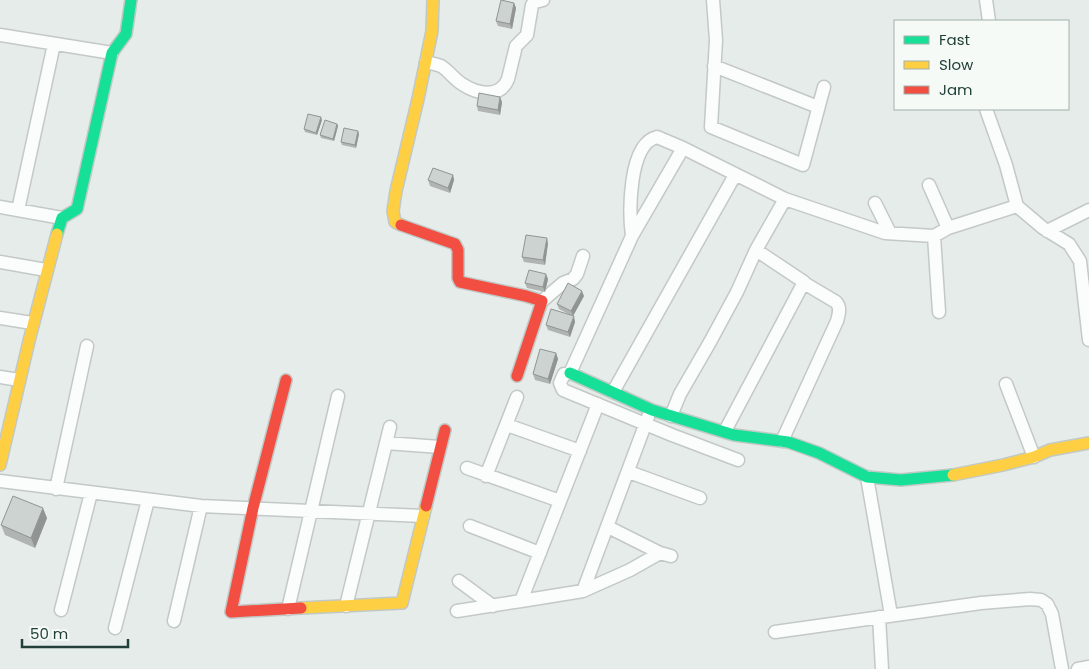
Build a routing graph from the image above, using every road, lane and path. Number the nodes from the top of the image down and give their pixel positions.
1 (131, 0) edge
2 (434, 0) edge
3 (543, 0) edge
4 (713, 0) edge
5 (986, 0) edge
6 (989, 20) edge
7 (0, 36) edge
8 (54, 44) junction
9 (112, 53) junction
10 (426, 62) junction
11 (714, 66) junction
12 (824, 86) dead end
13 (818, 107) junction
14 (986, 110) edge
15 (683, 148) junction
16 (735, 175) junction
17 (929, 185) dead end
18 (785, 200) junction
19 (876, 203) dead end
20 (1017, 206) junction
21 (0, 207) edge
22 (18, 210) junction
23 (1089, 210) edge
24 (62, 218) junction
25 (948, 228) junction
26 (1047, 231) junction
27 (890, 233) junction
28 (632, 236) junction
29 (934, 236) junction
30 (756, 250) junction
31 (583, 256) dead end
32 (0, 262) edge
33 (46, 270) junction
34 (804, 283) junction
35 (542, 301) junction
36 (938, 312) dead end
37 (0, 318) edge
38 (32, 323) junction
39 (1089, 340) edge
40 (86, 346) dead end
41 (570, 374) junction
42 (517, 376) dead end
43 (0, 377) edge
44 (19, 380) junction
45 (286, 380) dead end
46 (1006, 384) dead end
47 (613, 392) junction
48 (338, 396) dead end
49 (517, 397) dead end
50 (598, 404) junction
51 (652, 410) junction
52 (670, 416) junction
53 (645, 423) junction
54 (507, 425) junction
55 (390, 427) dead end
56 (445, 430) dead end
57 (725, 431) junction
58 (3, 436) edge
59 (782, 441) junction
60 (386, 443) junction
61 (1089, 443) edge
62 (440, 447) junction
63 (580, 451) junction
64 (1034, 457) junction
65 (738, 460) dead end
66 (0, 465) edge
67 (467, 468) dead end
68 (629, 472) junction
69 (486, 476) junction
70 (867, 476) junction
71 (0, 481) edge
72 (56, 489) junction
73 (91, 493) junction
74 (700, 498) dead end
75 (148, 500) junction
76 (560, 501) junction
77 (201, 506) junction
78 (253, 508) junction
79 (311, 511) junction
80 (368, 514) junction
81 (423, 516) junction
82 (470, 526) dead end
83 (608, 527) junction
84 (540, 553) junction
85 (459, 582) dead end
86 (583, 592) junction
87 (521, 601) junction
88 (346, 606) junction
89 (493, 606) junction
90 (288, 609) junction
91 (61, 610) dead end
92 (458, 612) dead end
93 (885, 616) junction
94 (174, 621) dead end
95 (114, 628) dead end
96 (775, 632) dead end
97 (1089, 667) edge
98 (882, 669) edge
99 (1062, 669) edge
100 (1078, 669) edge

1 - 9 street
2 - 10 street
3 - 10 street
4 - 11 street
5 - 6 street
7 - 8 street
8 - 9 street
8 - 22 street
9 - 24 street
10 - 35 street
11 - 13 street
11 - 13 street
12 - 13 street
14 - 20 street
15 - 16 street
15 - 28 street
15 - 28 street
16 - 18 street
16 - 47 street
17 - 25 street
18 - 27 street
18 - 30 street
19 - 27 street
20 - 25 street
20 - 26 street
21 - 22 street
22 - 24 street
23 - 26 street
24 - 33 street
25 - 29 street
26 - 39 street
27 - 29 street
28 - 41 street
29 - 36 street
30 - 34 street
30 - 52 street
31 - 35 street
32 - 33 street
33 - 38 street
34 - 57 street
34 - 59 street
35 - 42 street
37 - 38 street
38 - 44 street
40 - 72 street
41 - 47 street
41 - 50 street
43 - 44 street
44 - 58 street
45 - 78 street
46 - 64 street
47 - 51 street
48 - 79 street
49 - 54 street
50 - 53 street
50 - 63 street
51 - 52 street
51 - 53 street
52 - 57 street
53 - 65 street
53 - 68 street
54 - 63 street
54 - 69 street
55 - 60 street
56 - 62 street
57 - 59 street
58 - 66 street
59 - 70 street
60 - 62 street
60 - 80 street
61 - 64 street
62 - 81 street
63 - 76 street
64 - 70 street
67 - 69 street
68 - 74 street
68 - 83 street
69 - 76 street
70 - 93 street
71 - 72 street
72 - 73 street
73 - 75 street
73 - 91 street
75 - 77 street
75 - 95 street
76 - 84 street
77 - 78 street
77 - 94 street
78 - 79 street
78 - 90 street
79 - 80 street
79 - 90 street
80 - 81 street
80 - 88 street
81 - 88 street
82 - 84 street
83 - 86 street
83 - 86 street
84 - 87 street
85 - 89 street
86 - 87 street
87 - 89 street
88 - 90 street
89 - 92 street
93 - 96 street
93 - 98 street
93 - 99 street
97 - 100 street

